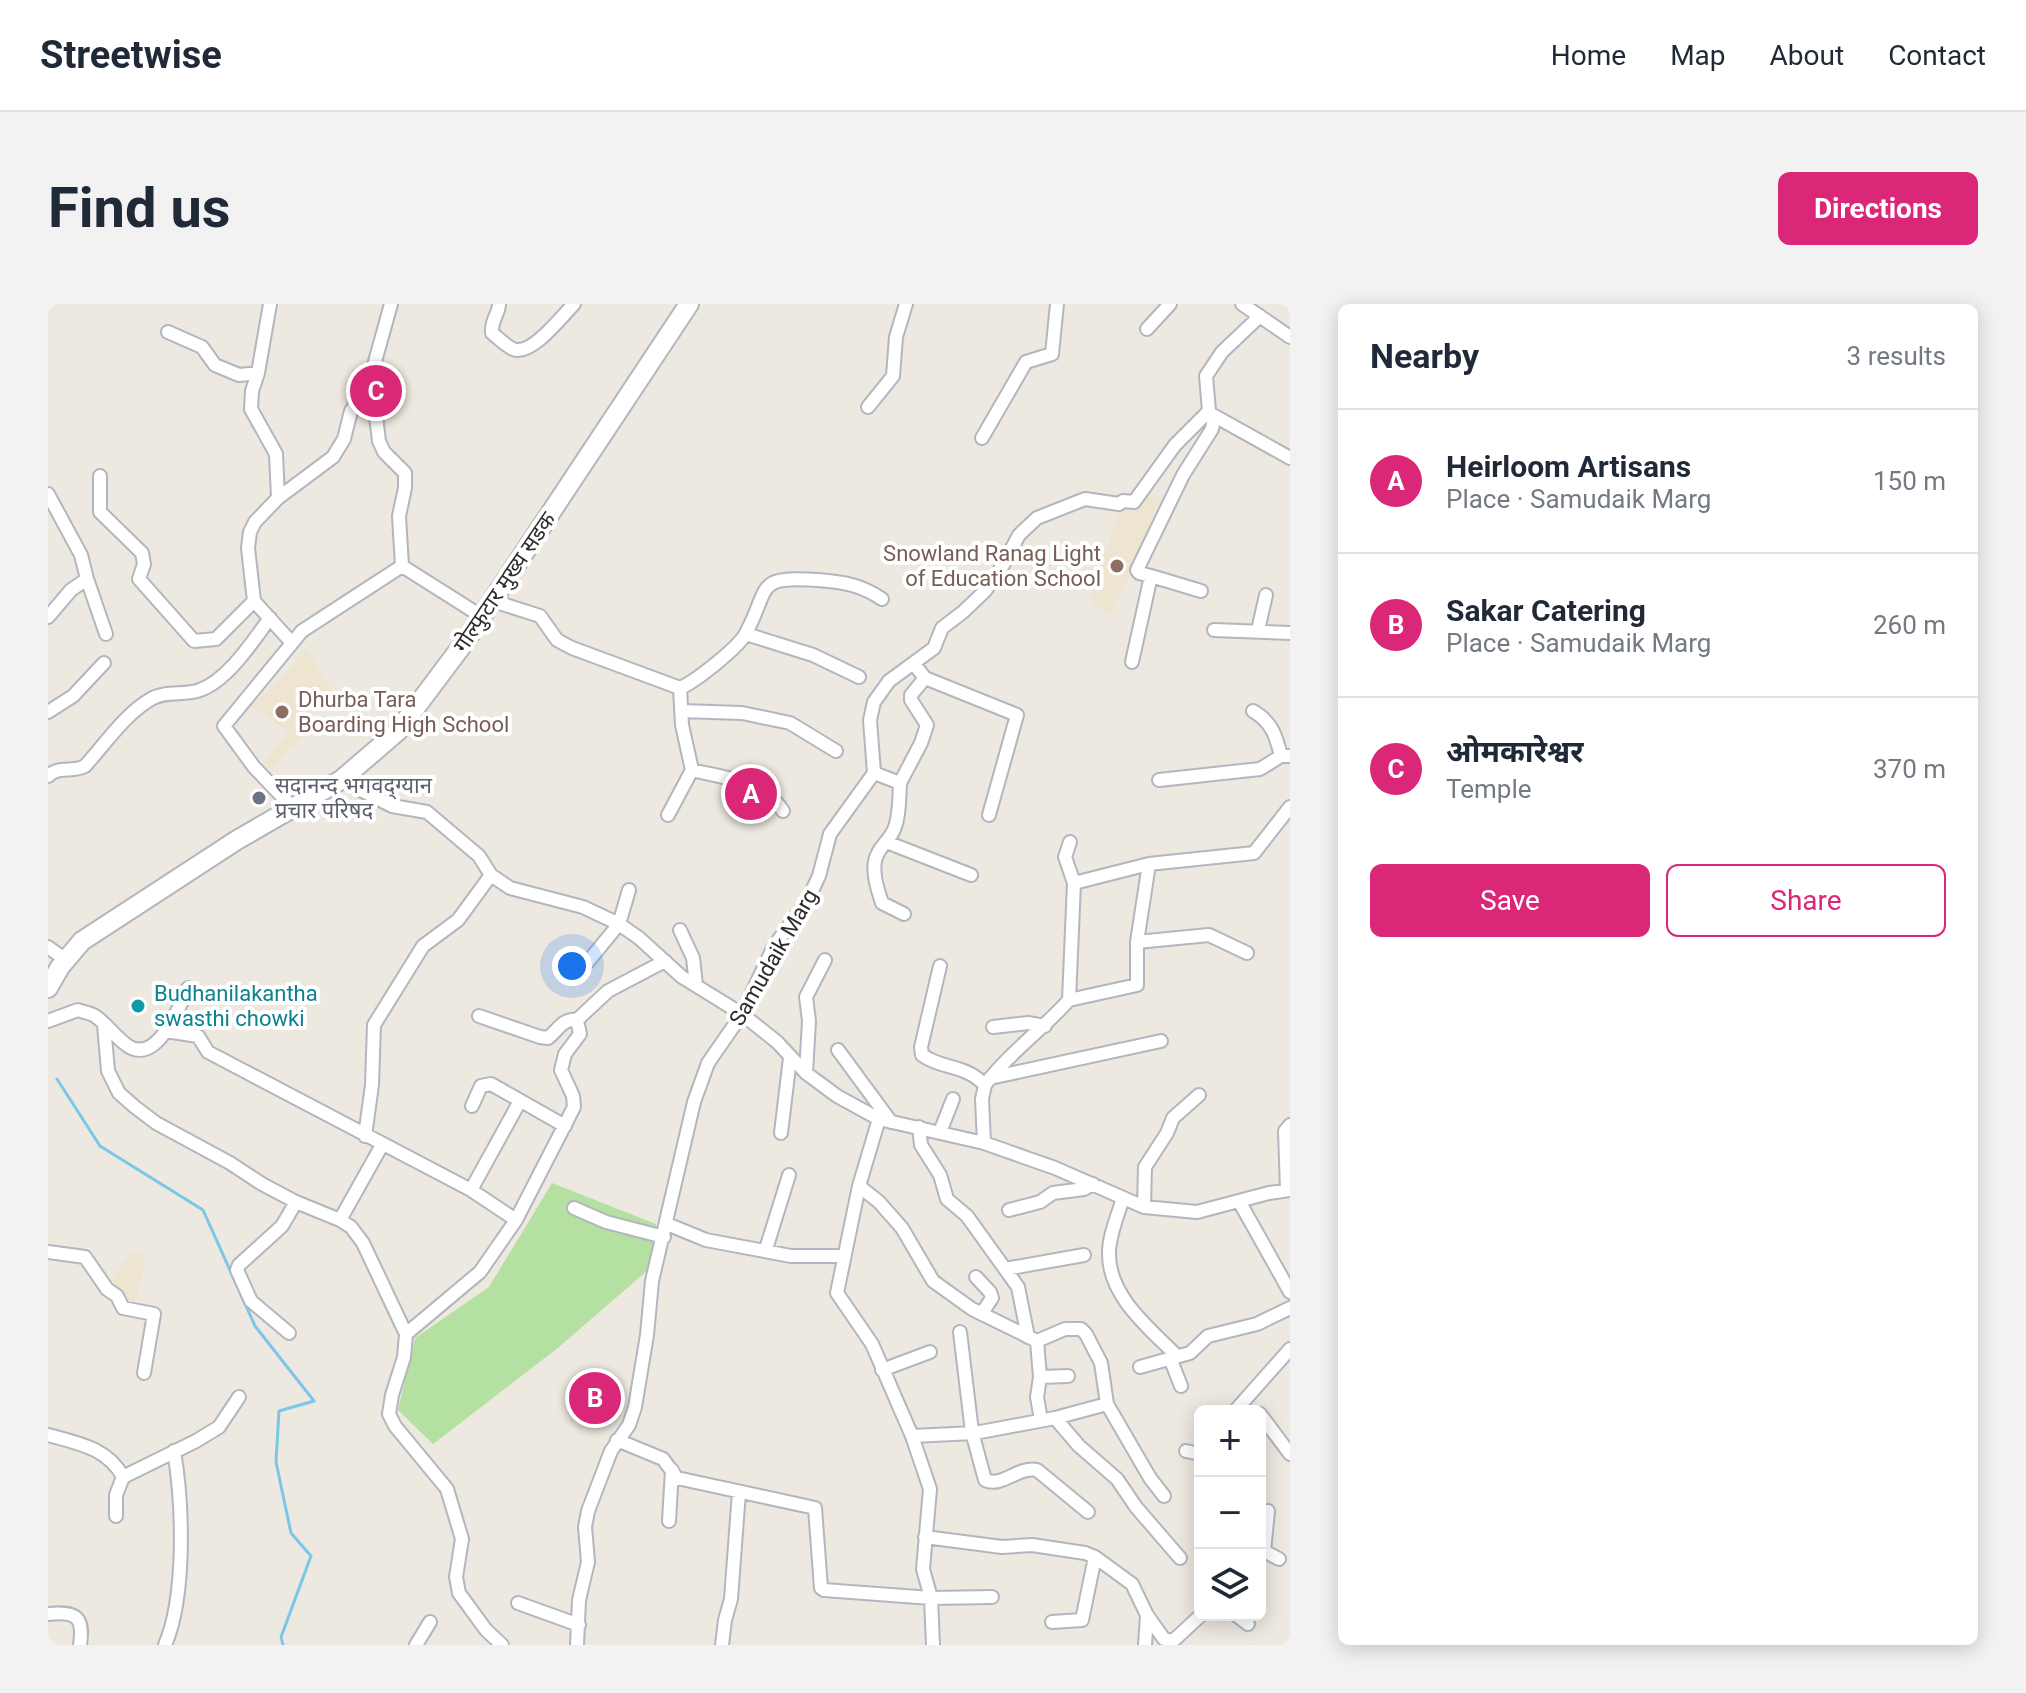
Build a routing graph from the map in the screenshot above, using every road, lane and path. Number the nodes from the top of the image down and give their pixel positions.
1 (270, 304) edge
2 (391, 304) edge
3 (499, 304) edge
4 (574, 304) edge
5 (689, 304) edge
6 (906, 304) edge
7 (1057, 304) edge
8 (1170, 304) edge
9 (1242, 304) edge
10 (1260, 316) junction
11 (1147, 329) dead end
12 (168, 332) dead end
13 (1290, 337) edge
14 (258, 373) junction
15 (368, 387) junction
16 (868, 407) dead end
17 (1212, 414) junction
18 (982, 438) dead end
19 (1290, 458) edge
20 (100, 476) dead end
21 (48, 494) edge
22 (278, 498) junction
23 (402, 566) junction
24 (1151, 576) junction
25 (87, 579) junction
26 (1201, 591) dead end
27 (1266, 595) dead end
28 (882, 599) dead end
29 (254, 601) junction
30 (486, 608) junction
31 (48, 617) edge
32 (270, 618) junction
33 (1214, 630) dead end
34 (1258, 630) junction
35 (1290, 633) edge
36 (106, 634) dead end
37 (746, 634) junction
38 (292, 643) junction
39 (1132, 662) dead end
40 (104, 663) dead end
41 (914, 664) junction
42 (859, 677) dead end
43 (925, 678) junction
44 (680, 688) junction
45 (681, 711) junction
46 (1253, 711) dead end
47 (48, 712) edge
48 (836, 751) dead end
49 (1286, 756) edge
50 (692, 770) junction
51 (874, 773) junction
52 (48, 776) edge
53 (341, 780) junction
54 (1159, 780) dead end
55 (900, 783) junction
56 (1290, 807) edge
57 (294, 809) junction
58 (783, 811) dead end
59 (668, 815) dead end
60 (989, 815) dead end
61 (1070, 842) dead end
62 (889, 843) junction
63 (1149, 864) junction
64 (491, 875) junction
65 (971, 875) dead end
66 (1074, 883) junction
67 (629, 890) dead end
68 (904, 914) dead end
69 (619, 924) junction
70 (680, 930) dead end
71 (1137, 942) junction
72 (48, 947) edge
73 (1247, 953) dead end
74 (66, 960) junction
75 (825, 960) dead end
76 (665, 961) junction
77 (940, 966) dead end
78 (577, 975) dead end
79 (696, 985) junction
80 (48, 988) edge
81 (188, 988) dead end
82 (1069, 1000) junction
83 (742, 1014) junction
84 (479, 1016) dead end
85 (577, 1020) junction
86 (48, 1021) edge
87 (104, 1025) junction
88 (1045, 1026) junction
89 (993, 1027) dead end
90 (166, 1031) junction
91 (1161, 1041) dead end
92 (838, 1050) dead end
93 (790, 1058) junction
94 (806, 1073) junction
95 (987, 1082) junction
96 (1199, 1095) dead end
97 (953, 1099) dead end
98 (520, 1101) junction
99 (472, 1106) dead end
100 (885, 1120) junction
101 (1290, 1125) edge
102 (565, 1126) junction
103 (919, 1127) junction
104 (940, 1132) junction
105 (781, 1133) dead end
106 (365, 1136) junction
107 (984, 1143) junction
108 (382, 1145) junction
109 (789, 1175) dead end
110 (1093, 1184) junction
111 (859, 1186) junction
112 (471, 1190) junction
113 (1288, 1190) edge
114 (1123, 1198) junction
115 (1239, 1201) junction
116 (296, 1202) junction
117 (1144, 1207) junction
118 (574, 1208) dead end
119 (1009, 1210) dead end
120 (340, 1220) junction
121 (516, 1220) junction
122 (665, 1231) junction
123 (766, 1249) junction
124 (48, 1252) edge
125 (1084, 1255) dead end
126 (844, 1256) junction
127 (1005, 1269) junction
128 (976, 1277) dead end
129 (1290, 1292) edge
130 (1290, 1308) edge
131 (982, 1313) junction
132 (960, 1332) dead end
133 (289, 1333) dead end
134 (406, 1334) junction
135 (1033, 1339) junction
136 (1290, 1349) edge
137 (930, 1352) dead end
138 (1174, 1357) junction
139 (1140, 1367) dead end
140 (882, 1370) junction
141 (144, 1373) dead end
142 (1068, 1376) dead end
143 (1040, 1377) junction
144 (1181, 1386) dead end
145 (239, 1397) dead end
146 (1247, 1397) junction
147 (1107, 1404) junction
148 (1240, 1405) edge
149 (1253, 1405) edge
150 (1055, 1418) junction
151 (1041, 1420) junction
152 (1266, 1422) edge
153 (972, 1432) junction
154 (48, 1435) edge
155 (912, 1436) junction
156 (617, 1440) junction
157 (1289, 1450) edge
158 (174, 1451) junction
159 (1186, 1451) dead end
160 (1194, 1453) edge
161 (672, 1470) junction
162 (123, 1477) junction
163 (739, 1492) junction
164 (1164, 1496) dead end
165 (1268, 1511) dead end
166 (1088, 1512) dead end
167 (116, 1516) dead end
168 (669, 1521) dead end
169 (1266, 1524) edge
170 (925, 1537) junction
171 (1266, 1551) edge
172 (1095, 1557) junction
173 (1180, 1558) dead end
174 (1279, 1559) dead end
175 (992, 1597) dead end
176 (931, 1598) junction
177 (518, 1603) dead end
178 (48, 1614) edge
179 (1147, 1615) junction
180 (1197, 1621) edge
181 (1244, 1621) edge
182 (430, 1622) dead end
183 (1052, 1622) dead end
184 (1248, 1624) dead end
185 (579, 1625) junction
186 (934, 1631) junction
187 (1183, 1641) edge
188 (80, 1645) edge
189 (165, 1645) edge
190 (416, 1645) edge
191 (502, 1645) edge
192 (577, 1645) edge
193 (722, 1645) edge
194 (933, 1645) edge
195 (944, 1645) edge
196 (1145, 1645) edge

1 - 14 street
2 - 15 street
3 - 4 street
5 - 30 main road, गोल्फुटार मुख्य सडक
6 - 16 street
7 - 18 street
8 - 11 street
9 - 10 street
10 - 13 street
10 - 17 street
12 - 14 street
14 - 22 street
15 - 22 street
15 - 23 street
17 - 19 street
17 - 24 street
17 - 41 street
20 - 29 street
21 - 25 street
22 - 29 street
23 - 30 street
23 - 38 street
24 - 26 street
24 - 39 street
25 - 31 street
25 - 36 street
27 - 34 street
28 - 37 street
29 - 32 street
30 - 44 street
30 - 53 main road, गोल्फुटार मुख्य सडक
32 - 38 street
32 - 52 street
33 - 34 street
34 - 35 street
37 - 42 street
37 - 44 street
38 - 57 street
40 - 47 street
41 - 43 street
41 - 51 street
43 - 55 street
43 - 60 street
44 - 45 street
45 - 48 street
45 - 50 street
46 - 49 street
49 - 54 street
50 - 58 street
50 - 59 street
51 - 55 street
51 - 83 street, Samudaik Marg
53 - 57 main road, गोल्फुटार मुख्य सडक
53 - 64 street
55 - 62 street
56 - 63 street
57 - 74 main road, गोल्फुटार मुख्य सडक
61 - 66 street
62 - 65 street
62 - 68 street
63 - 66 street
63 - 71 street
64 - 69 street
64 - 106 street
66 - 82 street
67 - 69 street
69 - 76 street
69 - 78 street
70 - 79 street
71 - 73 street
71 - 82 street
72 - 74 street
74 - 80 main road, गोल्फुटार मुख्य सडक
75 - 94 street
76 - 79 street
76 - 85 street
77 - 95 street
79 - 83 street
81 - 90 street
82 - 88 street
83 - 93 street
83 - 122 street, Samudaik Marg
84 - 85 street
85 - 102 street
86 - 87 street
87 - 90 street
87 - 116 street
88 - 89 street
88 - 95 street
90 - 106 street
91 - 95 street
92 - 100 street
93 - 94 street
93 - 105 street
94 - 100 street
95 - 107 street
96 - 117 street
97 - 104 street
98 - 99 street
98 - 102 street
98 - 112 street
100 - 103 street
100 - 111 street
101 - 113 street
102 - 121 street
103 - 104 street
103 - 127 street
104 - 107 street
106 - 108 street
107 - 110 street
108 - 112 street
108 - 120 street
109 - 123 street
110 - 114 street
110 - 119 street
111 - 126 street
111 - 131 street
112 - 121 street
113 - 115 street
114 - 117 street
114 - 138 street
115 - 117 street
115 - 129 street
116 - 120 street
116 - 133 street
118 - 122 street
120 - 134 street
121 - 134 street
122 - 123 street
122 - 156 street, Samudaik Marg
123 - 126 street
124 - 141 street
125 - 127 street
126 - 140 street
127 - 135 street
128 - 131 street
130 - 138 street
131 - 135 street
132 - 153 street
134 - 191 street
135 - 143 street
135 - 147 street
136 - 146 street
137 - 140 street
138 - 139 street
138 - 144 street
140 - 155 street
142 - 143 street
143 - 151 street
145 - 158 street
146 - 148 street
146 - 149 street
147 - 150 street
147 - 164 street
150 - 151 street
150 - 173 street
151 - 153 street
152 - 157 street
153 - 155 street
153 - 166 street
154 - 162 street
155 - 170 street
156 - 161 street
156 - 185 street, Samudaik Marg
158 - 162 street
158 - 189 street
159 - 160 street
161 - 163 street
161 - 168 street
162 - 167 street
163 - 176 street
163 - 193 street
165 - 169 street
170 - 172 street
170 - 176 street
171 - 174 street
172 - 179 street
172 - 183 street
175 - 176 street
176 - 186 street
177 - 185 street
178 - 188 street
179 - 187 street
179 - 196 street
180 - 187 street
181 - 184 street
182 - 190 street
185 - 192 street, Samudaik Marg
186 - 194 street
186 - 195 street

